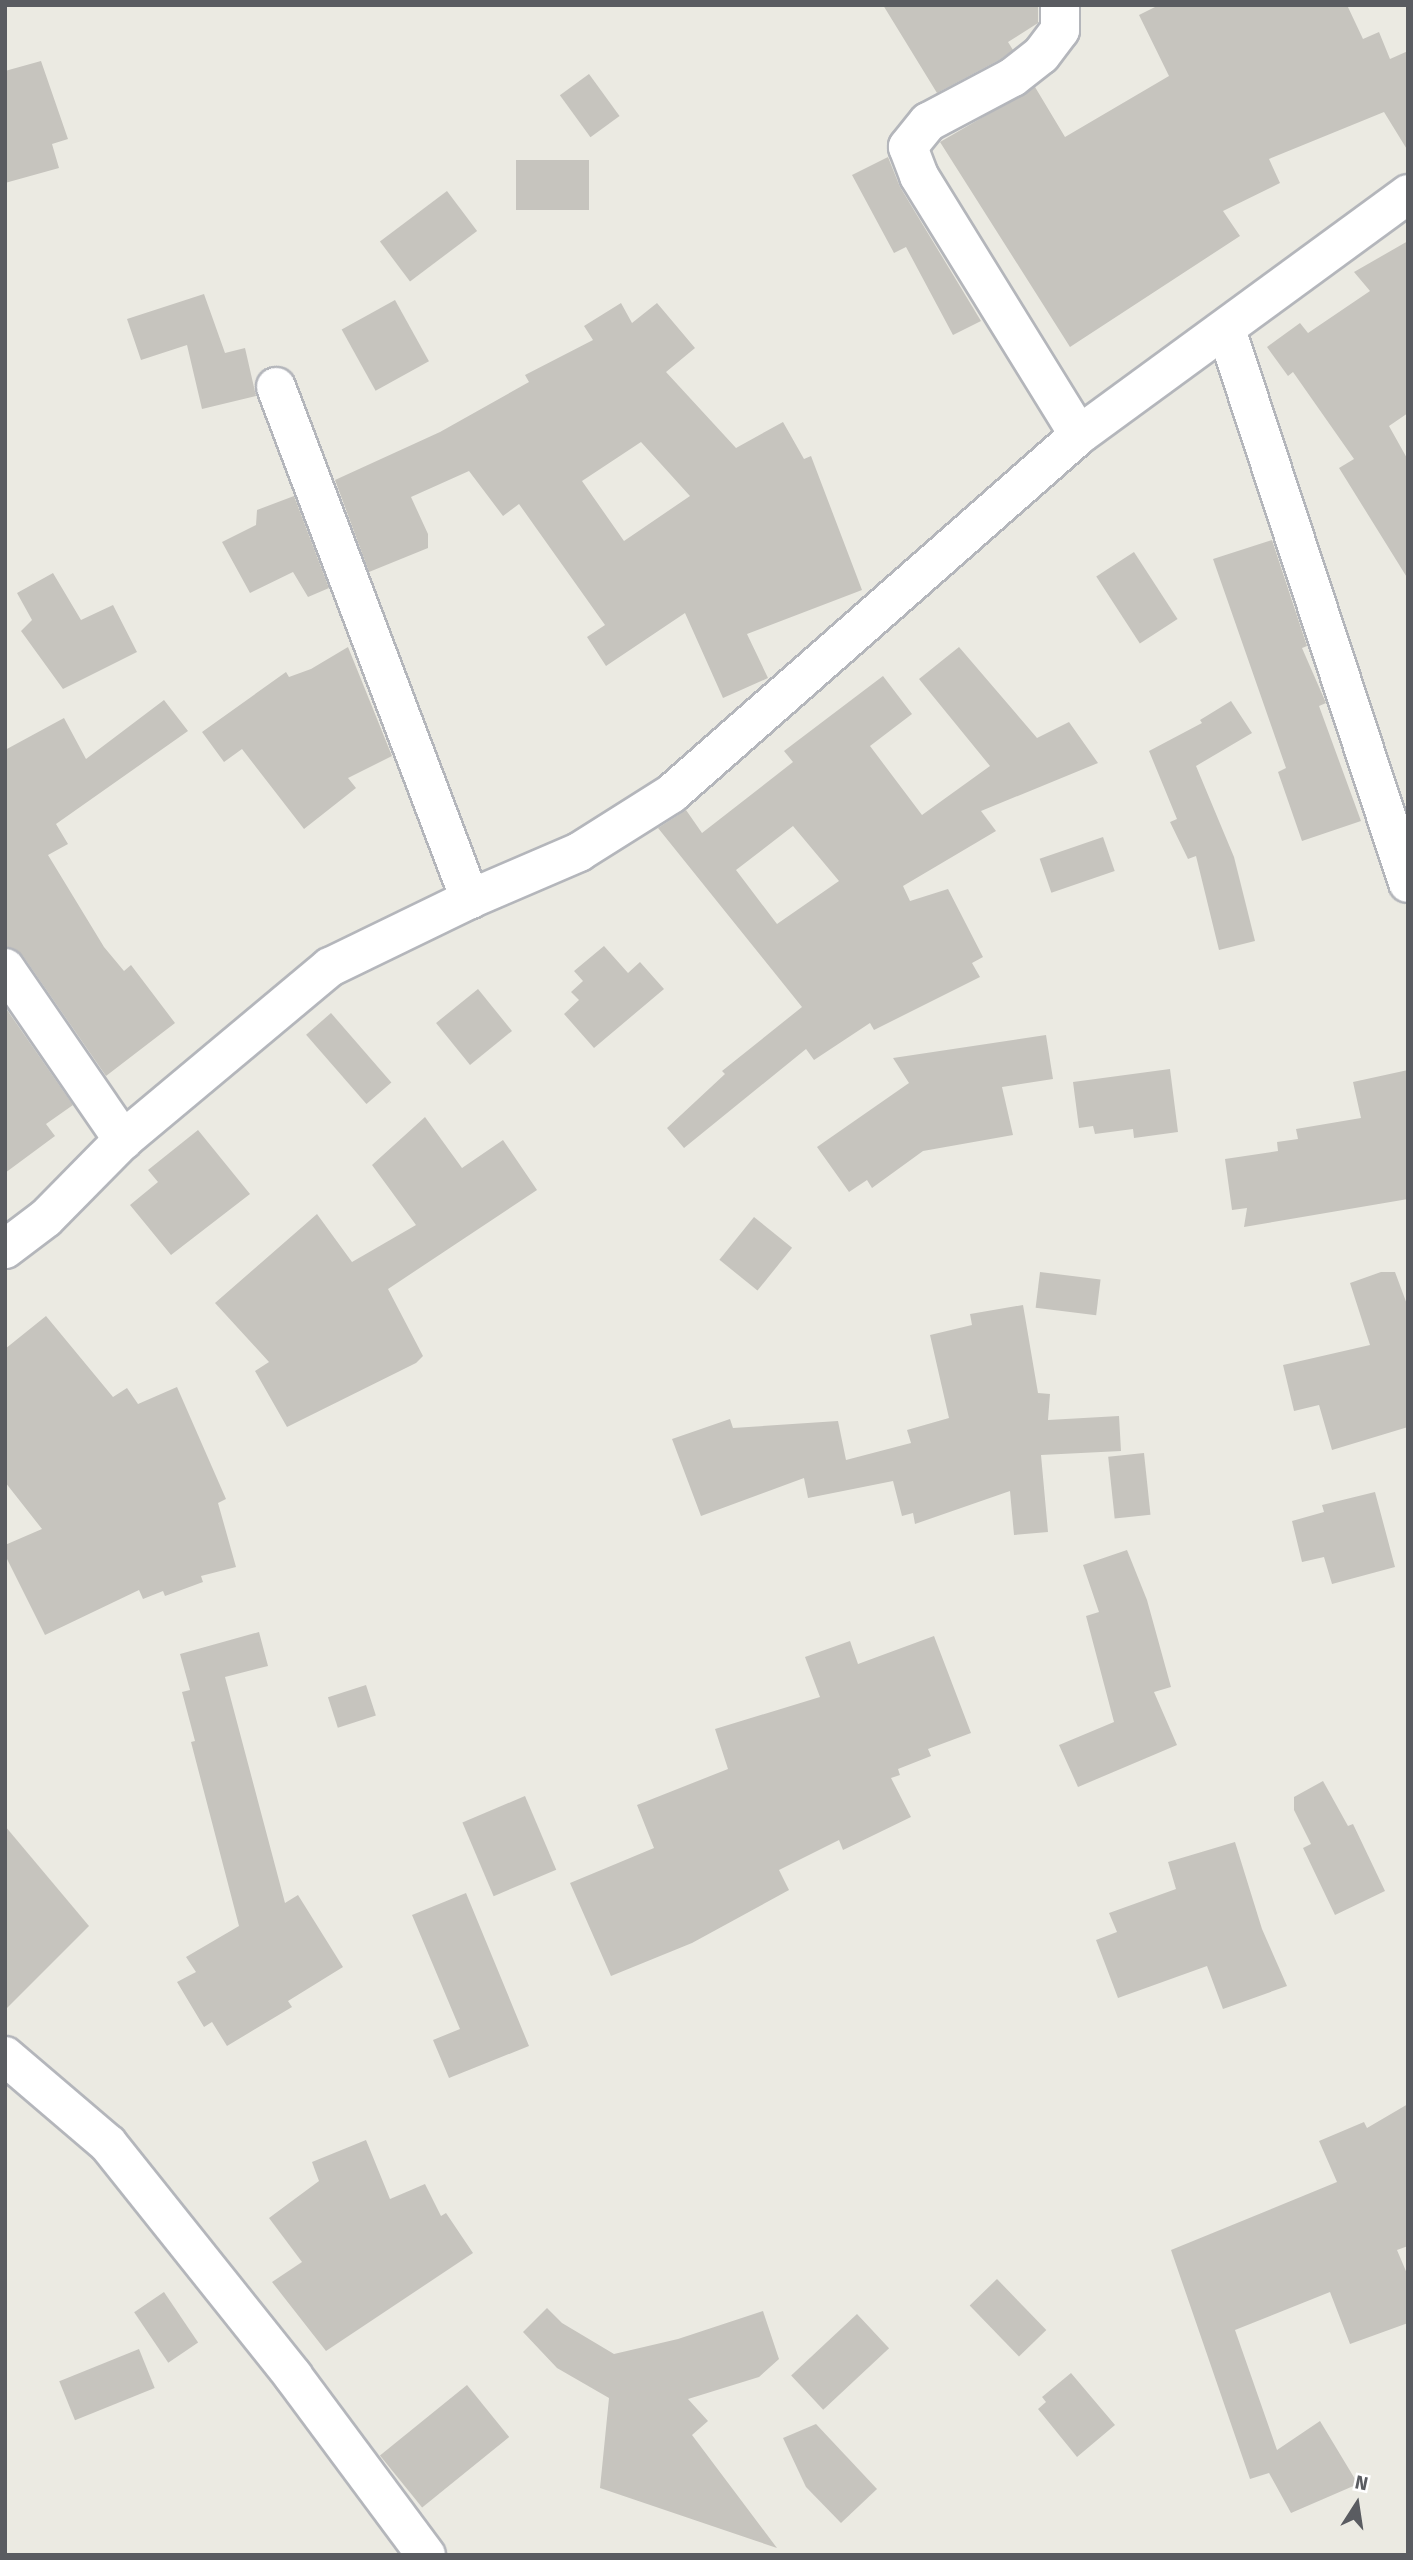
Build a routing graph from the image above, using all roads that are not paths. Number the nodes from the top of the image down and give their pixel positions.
1 (1060, 5) edge
2 (1408, 194) edge
3 (1226, 329) junction
4 (276, 387) dead end
5 (1079, 435) junction
6 (1408, 883) edge
7 (470, 899) junction
8 (5, 968) edge
9 (123, 1140) junction
10 (5, 1249) edge
11 (5, 2056) edge
12 (426, 2555) edge

1 - 5 street
2 - 3 street
3 - 5 street
3 - 6 street
4 - 7 street
5 - 7 street
7 - 9 street
8 - 9 street
9 - 10 street
11 - 12 street

